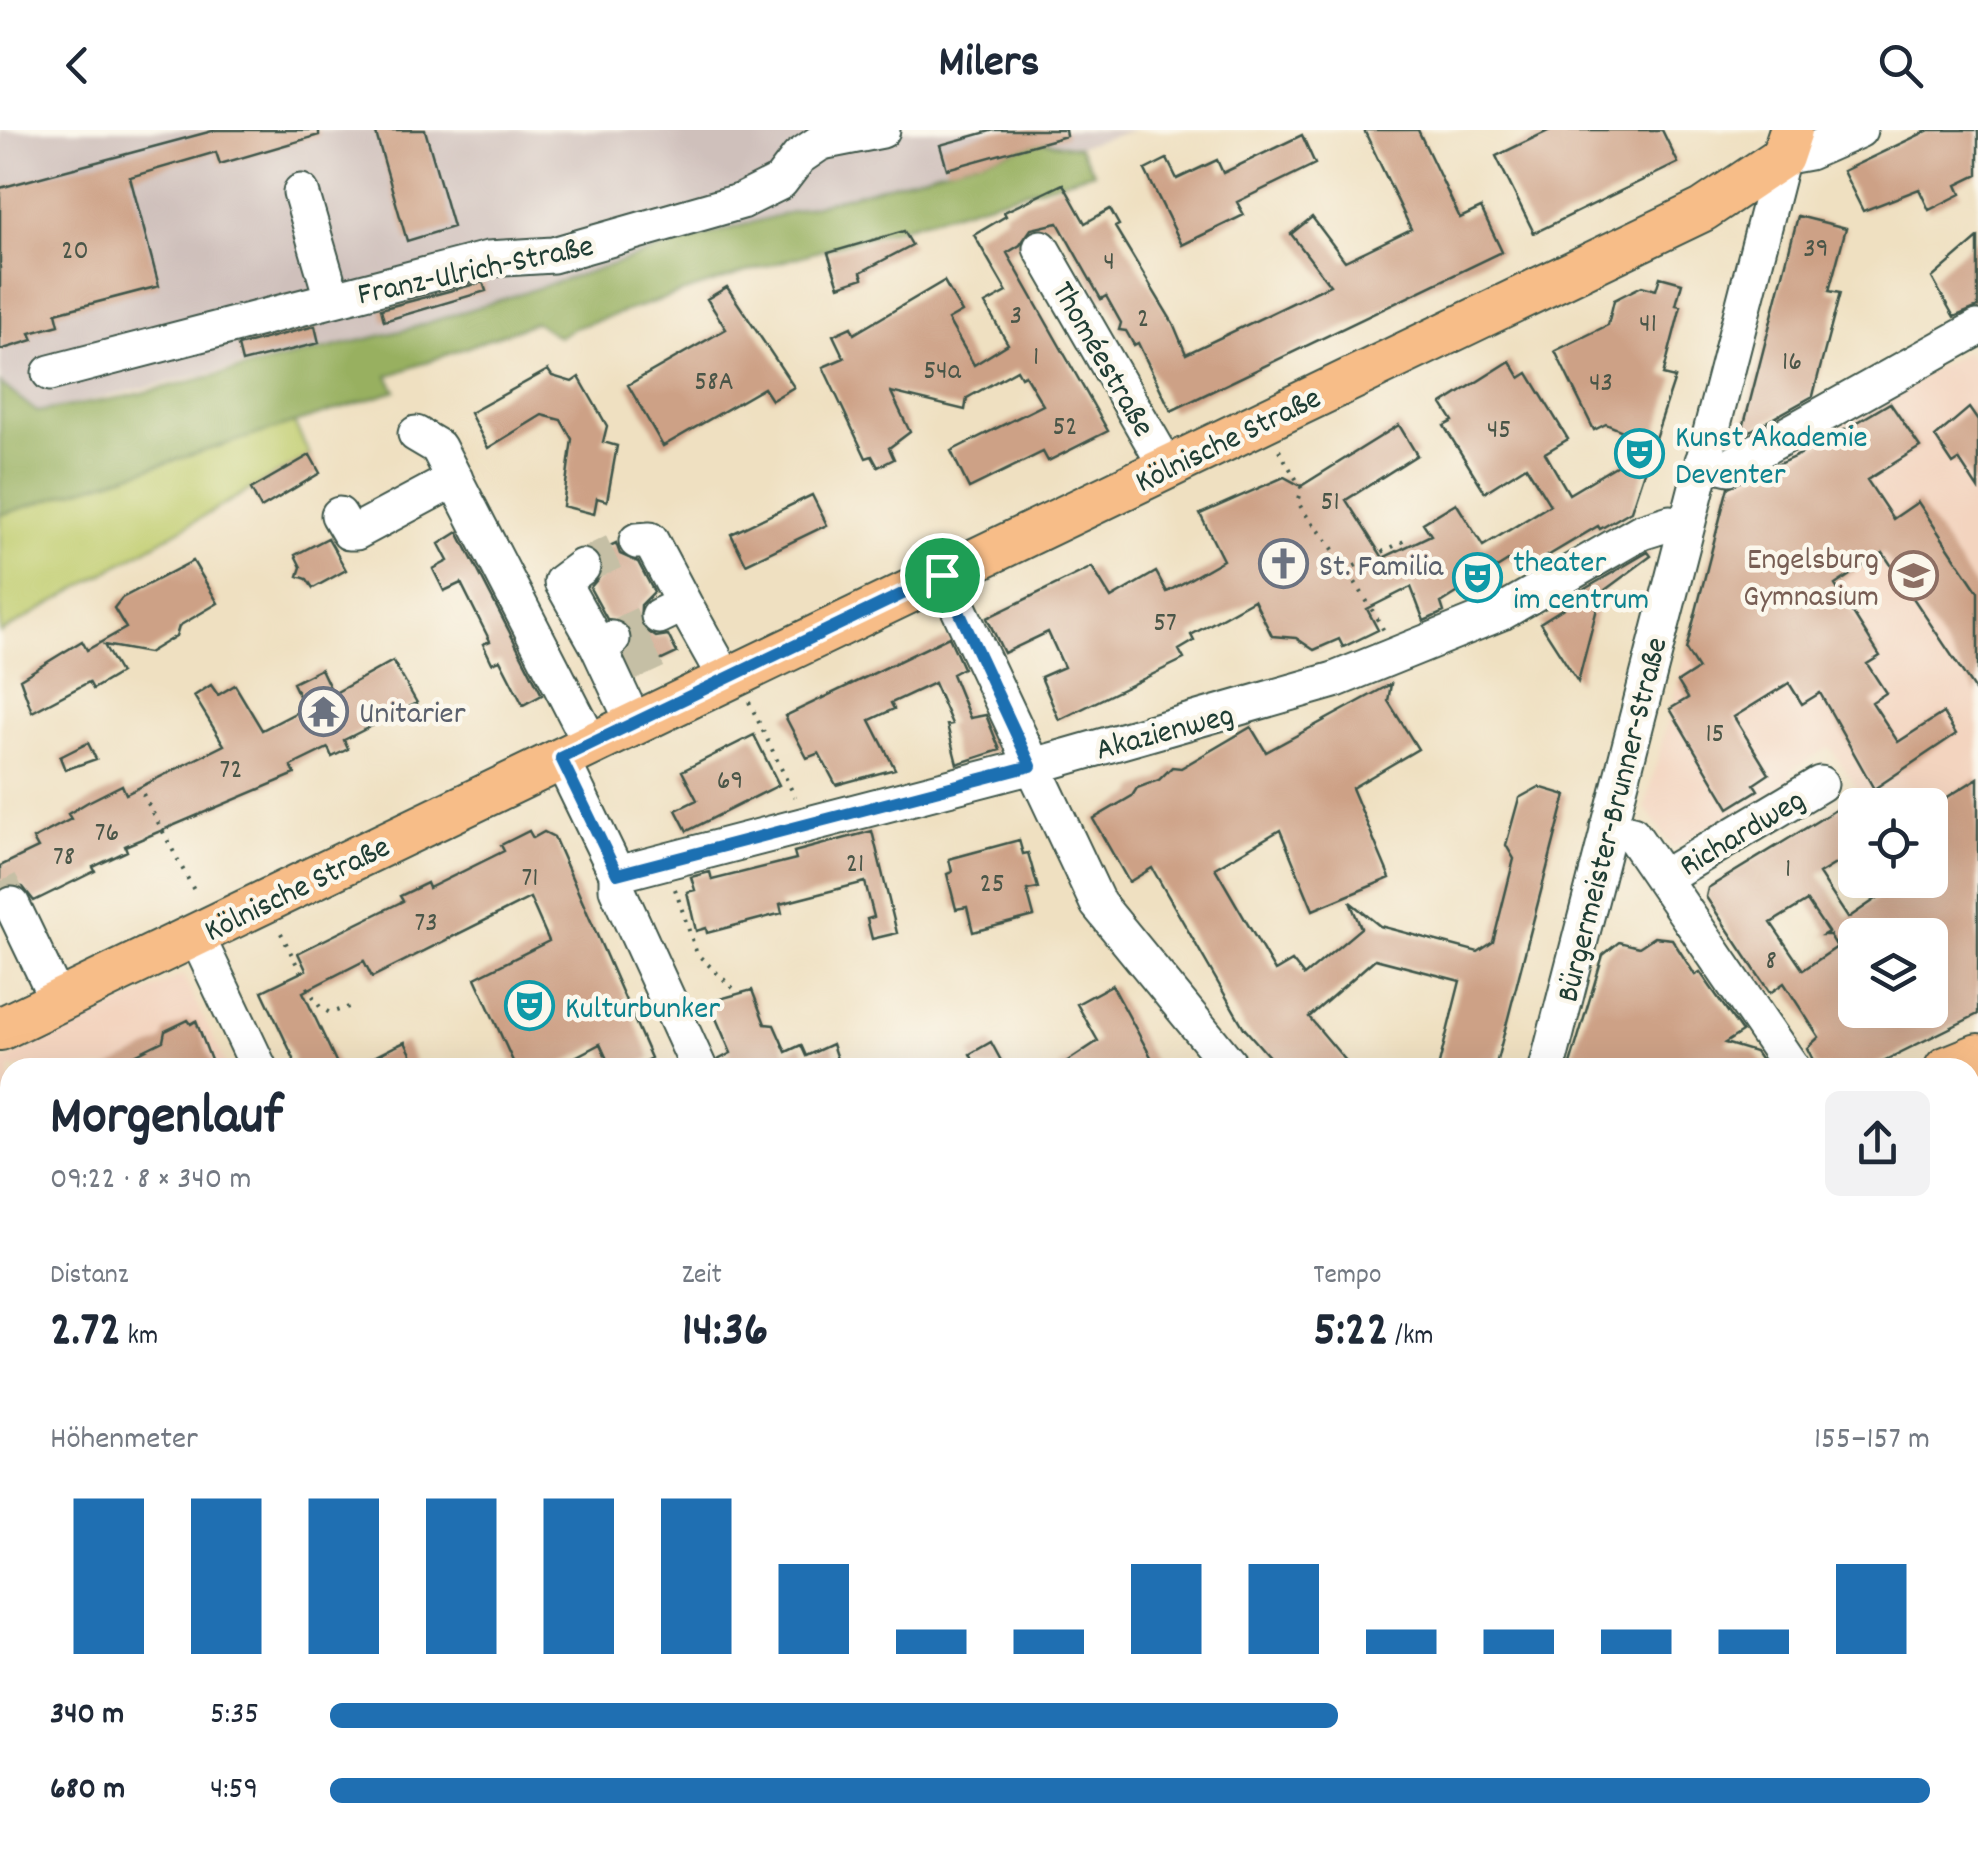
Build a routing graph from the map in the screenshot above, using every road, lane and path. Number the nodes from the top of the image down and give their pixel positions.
1 (882, 130) edge
2 (1859, 130) edge
3 (794, 143) edge
4 (1770, 149) edge
5 (301, 192) dead end
6 (1042, 248) dead end
7 (332, 298) junction
8 (1978, 328) edge
9 (50, 374) dead end
10 (416, 434) dead end
11 (1274, 441) dead end
12 (1703, 461) junction
13 (1168, 467) junction
14 (455, 480) junction
15 (340, 515) dead end
16 (1686, 527) junction
17 (637, 540) dead end
18 (1406, 540) dead end
19 (582, 567) dead end
20 (1345, 571) junction
21 (942, 575) junction
22 (1385, 634) dead end
23 (736, 688) junction
24 (634, 723) junction
25 (576, 751) junction
26 (1031, 766) junction
27 (1820, 784) dead end
28 (142, 794) dead end
29 (808, 824) junction
30 (1608, 828) junction
31 (617, 874) junction
32 (1662, 878) junction
33 (674, 885) dead end
34 (12, 906) tunnel mouth
35 (276, 923) dead end
36 (205, 931) junction
37 (300, 974) dead end
38 (307, 987) dead end
39 (734, 990) dead end
40 (58, 1002) junction
41 (355, 1005) dead end
42 (0, 1029) edge
43 (255, 1058) edge
44 (695, 1058) edge
45 (1224, 1058) edge
46 (1550, 1058) edge
47 (1785, 1058) edge

1 - 3 street, Franz-Ulrich-Straße
2 - 4 street, Kölnische Straße
3 - 7 street, Franz-Ulrich-Straße
4 - 12 street, Bürgermeister-Brunner-Straße
4 - 13 main road, Kölnische Straße
5 - 7 street
6 - 13 street, Thoméestraße
7 - 9 street, Franz-Ulrich-Straße
8 - 12 street
10 - 14 street
11 - 20 path
12 - 16 street, Bürgermeister-Brunner-Straße
13 - 21 main road, Kölnische Straße
14 - 15 street
14 - 25 street
16 - 26 street, Akazienweg
16 - 30 street, Bürgermeister-Brunner-Straße
17 - 23 street
18 - 20 path
19 - 24 street
20 - 22 path
21 - 23 main road, Kölnische Straße
21 - 26 street
23 - 24 main road, Kölnische Straße
23 - 29 path
24 - 25 main road, Kölnische Straße
25 - 31 street
25 - 36 main road, Kölnische Straße
26 - 29 street, Akazienweg
26 - 45 street
27 - 32 street, Richardweg
28 - 36 path
29 - 31 street, Akazienweg
30 - 32 street
30 - 46 street, Bürgermeister-Brunner-Straße
31 - 44 street
32 - 47 street
33 - 39 path
34 - 40 street
35 - 37 path
36 - 40 main road, Kölnische Straße
36 - 43 street
38 - 41 path
40 - 42 main road, Kölnische Straße

